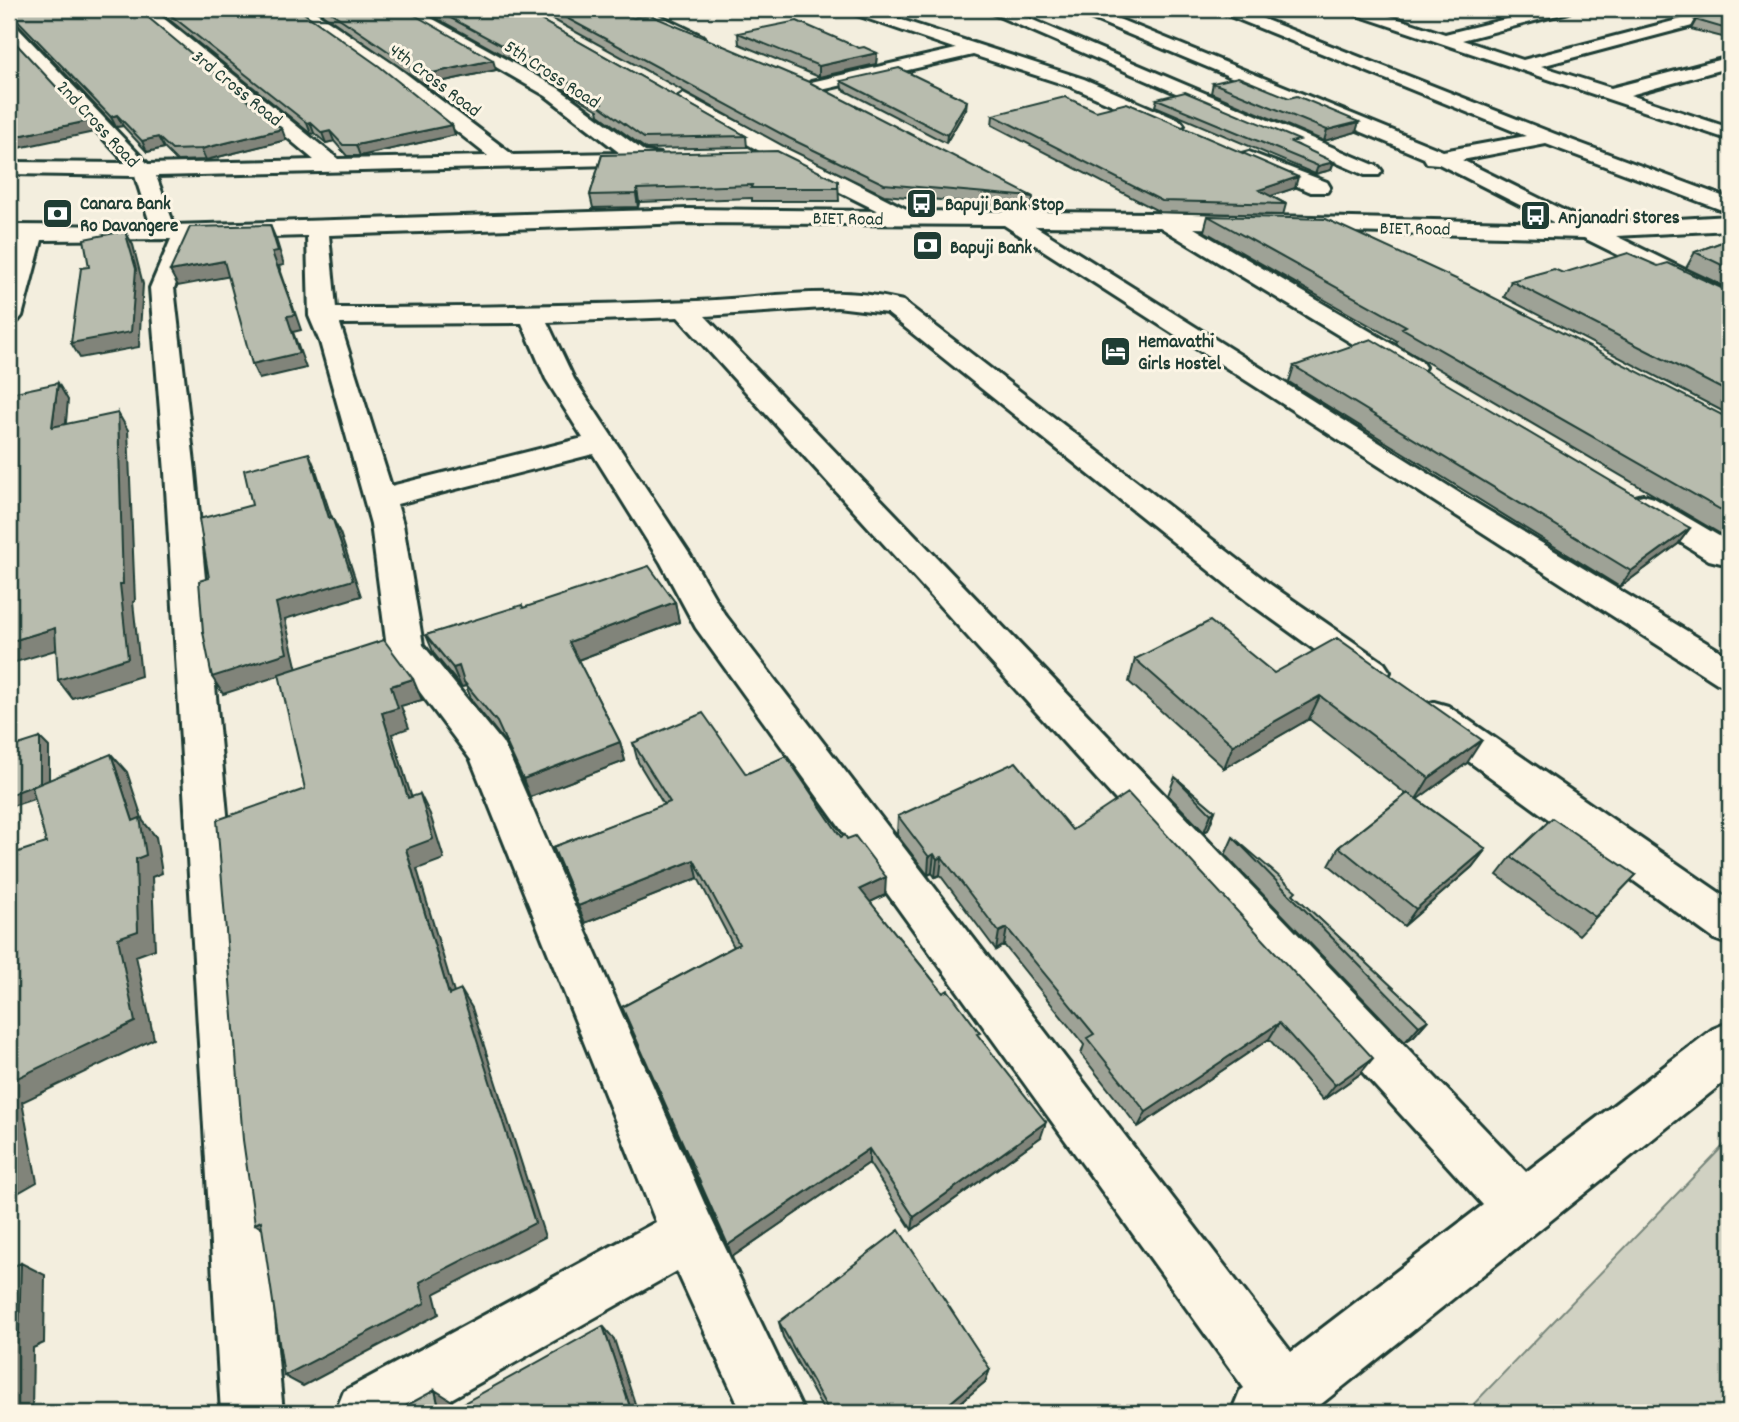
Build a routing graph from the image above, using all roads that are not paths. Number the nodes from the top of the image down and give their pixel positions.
1 (143, 9) edge
2 (301, 9) edge
3 (404, 9) edge
4 (634, 9) edge
5 (853, 9) edge
6 (994, 9) edge
7 (1081, 9) edge
8 (1225, 9) edge
9 (1385, 9) edge
10 (1564, 9) edge
11 (1730, 11) edge
12 (1353, 13) edge
13 (1305, 25) dead end
14 (9, 28) edge
15 (1281, 29) junction
16 (1250, 37) dead end
17 (1444, 39) junction
18 (711, 43) edge
19 (974, 50) junction
20 (1730, 62) edge
21 (1523, 65) junction
22 (1677, 76) junction
23 (1704, 85) dead end
24 (662, 89) edge
25 (1611, 94) junction
26 (841, 99) edge
27 (1193, 134) edge
28 (1730, 134) edge
29 (1548, 138) junction
30 (1231, 150) edge
31 (781, 155) junction
32 (743, 156) edge
33 (640, 158) junction
34 (678, 158) edge
35 (1442, 158) junction
36 (509, 162) junction
37 (334, 166) junction
38 (1389, 167) junction
39 (9, 168) edge
40 (144, 170) junction
41 (1319, 187) junction
42 (1294, 195) edge
43 (1038, 201) dead end
44 (1269, 203) edge
45 (1730, 206) edge
46 (911, 218) junction
47 (1009, 219) junction
48 (1075, 220) junction
49 (1167, 221) junction
50 (1206, 222) junction
51 (1730, 223) edge
52 (1343, 225) junction
53 (318, 229) junction
54 (1585, 230) junction
55 (175, 232) junction
56 (21, 233) edge
57 (1392, 251) edge
58 (1730, 302) edge
59 (684, 309) junction
60 (531, 314) junction
61 (9, 316) edge
62 (323, 316) junction
63 (1438, 383) edge
64 (601, 443) junction
65 (1615, 488) edge
66 (379, 499) junction
67 (1730, 548) edge
68 (444, 636) edge
69 (405, 648) junction
70 (1730, 674) edge
71 (1730, 925) edge
72 (1730, 1046) edge
73 (1522, 1208) junction
74 (688, 1234) junction
75 (1274, 1404) edge
76 (252, 1413) edge
77 (366, 1413) edge
78 (773, 1413) edge

1 - 37 street, 3rd Cross Road
2 - 36 street, 4th Cross Road
3 - 33 street, 5th Cross Road
4 - 18 street
5 - 19 street
6 - 38 street
7 - 35 street
8 - 15 street
9 - 12 street
10 - 17 street
11 - 21 street
12 - 17 street
13 - 15 street
14 - 40 street, 2nd Cross Road
15 - 16 street
15 - 29 street
17 - 21 street
19 - 26 street
19 - 27 street
20 - 22 street
21 - 25 street
22 - 23 street
22 - 25 street
24 - 31 street
25 - 28 street
29 - 35 street
29 - 45 street
30 - 41 street
31 - 32 street
31 - 46 street
33 - 34 street
33 - 36 street
35 - 38 street
35 - 54 street
36 - 37 street
37 - 40 street
38 - 41 street
39 - 40 street
40 - 55 street, 2nd Cross Road
41 - 42 street
43 - 48 street
44 - 50 street
46 - 47 street, BIET Road
46 - 53 street, BIET Road
47 - 48 street, BIET Road
47 - 70 street
48 - 49 street, BIET Road
49 - 50 street, BIET Road
49 - 63 street
50 - 52 street, BIET Road
51 - 54 street, BIET Road
52 - 54 street, BIET Road
52 - 57 street
53 - 55 street, BIET Road
53 - 62 street
54 - 58 street
55 - 56 street, BIET Road
55 - 76 street
56 - 61 street
59 - 60 street
59 - 71 street
59 - 73 street
60 - 62 street
60 - 64 street
62 - 66 street
64 - 66 street
64 - 75 street
65 - 67 street
66 - 69 street
68 - 69 street
69 - 74 street
72 - 73 street
73 - 75 street
74 - 77 street
74 - 78 street

